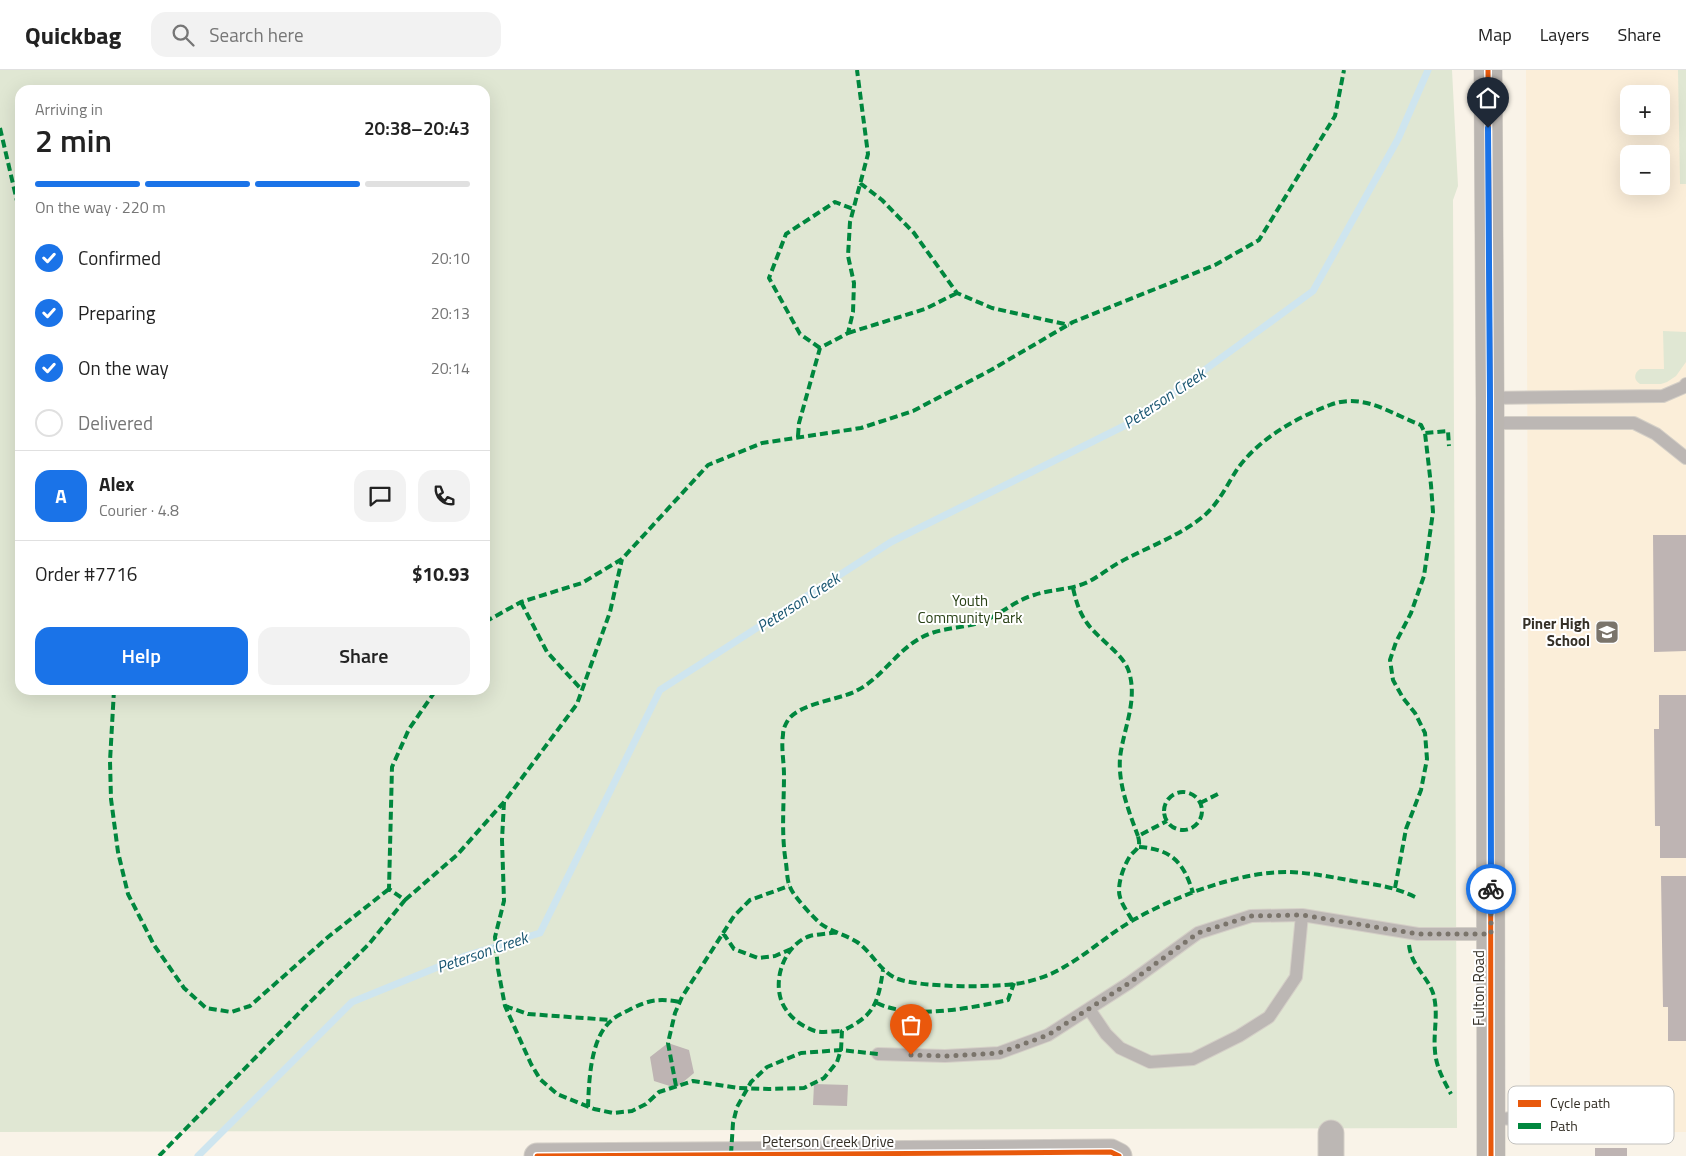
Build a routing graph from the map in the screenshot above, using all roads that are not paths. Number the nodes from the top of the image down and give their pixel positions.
1 (1488, 70) edge
2 (1686, 384) edge
3 (1490, 410) junction
4 (1686, 458) edge
5 (1302, 915) junction
6 (1491, 934) junction
7 (1089, 1009) junction
8 (878, 1054) dead end
9 (1491, 1119) junction
10 (1508, 1119) edge
11 (930, 1154) edge
12 (731, 1155) edge
13 (536, 1156) edge
14 (1119, 1156) edge
15 (1491, 1156) edge

1 - 3 main road, Fulton Road
2 - 3 lane
3 - 4 lane
3 - 6 main road, Fulton Road
5 - 6 lane
5 - 7 lane
5 - 7 lane
6 - 9 main road, Fulton Road
7 - 8 lane
9 - 10 lane
9 - 15 main road, Fulton Road
11 - 12 street, Peterson Creek Drive
11 - 14 street, Peterson Creek Drive
12 - 13 street, Peterson Creek Drive

